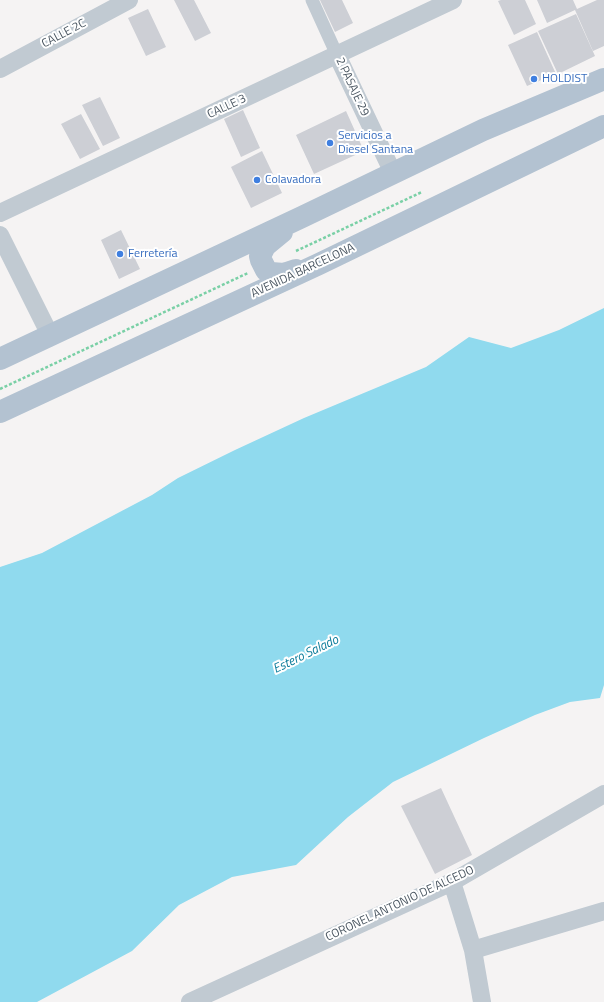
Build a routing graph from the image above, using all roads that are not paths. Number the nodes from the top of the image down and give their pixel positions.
1 (129, 0) edge
2 (312, 0) edge
3 (453, 0) edge
4 (337, 55) junction
5 (0, 69) edge
6 (604, 79) edge
7 (604, 126) edge
8 (392, 173) junction
9 (0, 213) edge
10 (302, 217) junction
11 (0, 235) edge
12 (319, 264) junction
13 (50, 335) junction
14 (0, 359) edge
15 (0, 412) edge
16 (604, 794) edge
17 (452, 882) junction
18 (604, 911) edge
19 (473, 950) junction
20 (214, 997) edge
21 (190, 1002) edge
22 (482, 1002) edge

1 - 5 street, CALLE 2C
2 - 4 street, 2 PASAJE 29
3 - 4 street, CALLE 3
4 - 8 street, 2 PASAJE 29
4 - 9 street, CALLE 3
6 - 8 main road
7 - 12 main road, AVENIDA BARCELONA
8 - 10 main road
10 - 12 main road
10 - 13 main road
11 - 13 street
12 - 15 main road, AVENIDA BARCELONA
13 - 14 main road
16 - 17 street, CORONEL ANTONIO DE ALCEDO
17 - 19 street
17 - 20 street, CORONEL ANTONIO DE ALCEDO
18 - 19 street
19 - 22 street
20 - 21 street, CORONEL ANTONIO DE ALCEDO

